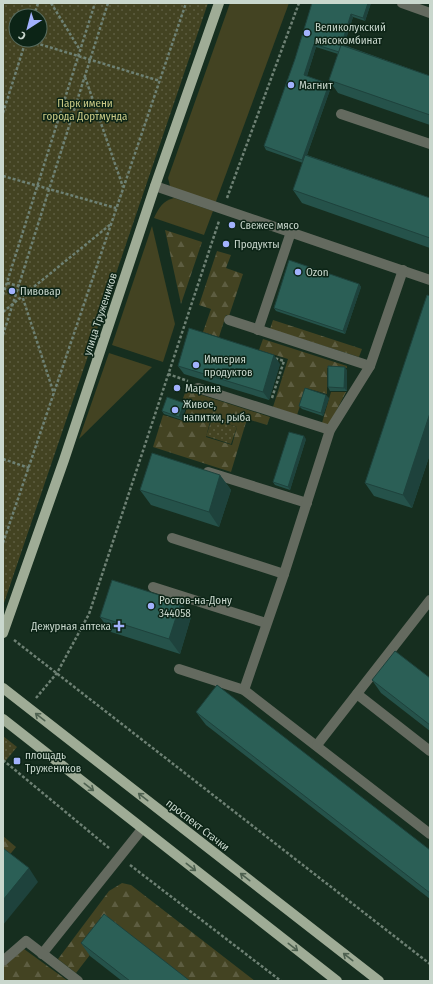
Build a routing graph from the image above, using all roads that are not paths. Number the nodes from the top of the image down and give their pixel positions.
1 (218, 3) edge
2 (402, 3) edge
3 (430, 13) edge
4 (341, 114) dead end
5 (430, 144) edge
6 (155, 186) junction
7 (291, 232) junction
8 (403, 270) junction
9 (430, 280) edge
10 (229, 320) dead end
11 (258, 330) junction
12 (370, 366) junction
13 (198, 388) road end
14 (330, 430) junction
15 (202, 470) edge
16 (307, 503) junction
17 (172, 538) dead end
18 (284, 574) junction
19 (153, 587) dead end
20 (430, 600) edge
21 (266, 623) junction
22 (3, 632) edge
23 (179, 669) dead end
24 (3, 688) edge
25 (244, 690) junction
26 (357, 694) junction
27 (3, 719) edge
28 (316, 745) junction
29 (430, 751) edge
30 (142, 829) junction
31 (430, 834) edge
32 (42, 954) junction
33 (3, 961) edge
34 (78, 981) edge
35 (337, 981) edge
36 (379, 981) edge

1 - 6 main road, улица Тружеников
2 - 3 lane
4 - 5 lane
6 - 7 lane
6 - 22 main road, улица Тружеников
7 - 8 lane
7 - 11 lane
8 - 9 lane
8 - 12 lane
10 - 11 lane
11 - 12 lane
12 - 14 lane
13 - 14 lane
14 - 16 lane
15 - 16 lane
16 - 18 lane
17 - 18 lane
18 - 21 lane
19 - 21 lane
20 - 26 lane
21 - 25 lane
23 - 25 lane
36 -> 24 main road, проспект Стачки
25 - 28 lane
26 - 28 lane
26 - 29 lane
27 -> 30 main road
28 - 31 lane
30 - 32 lane
30 -> 35 main road
32 - 33 lane
32 - 34 lane

